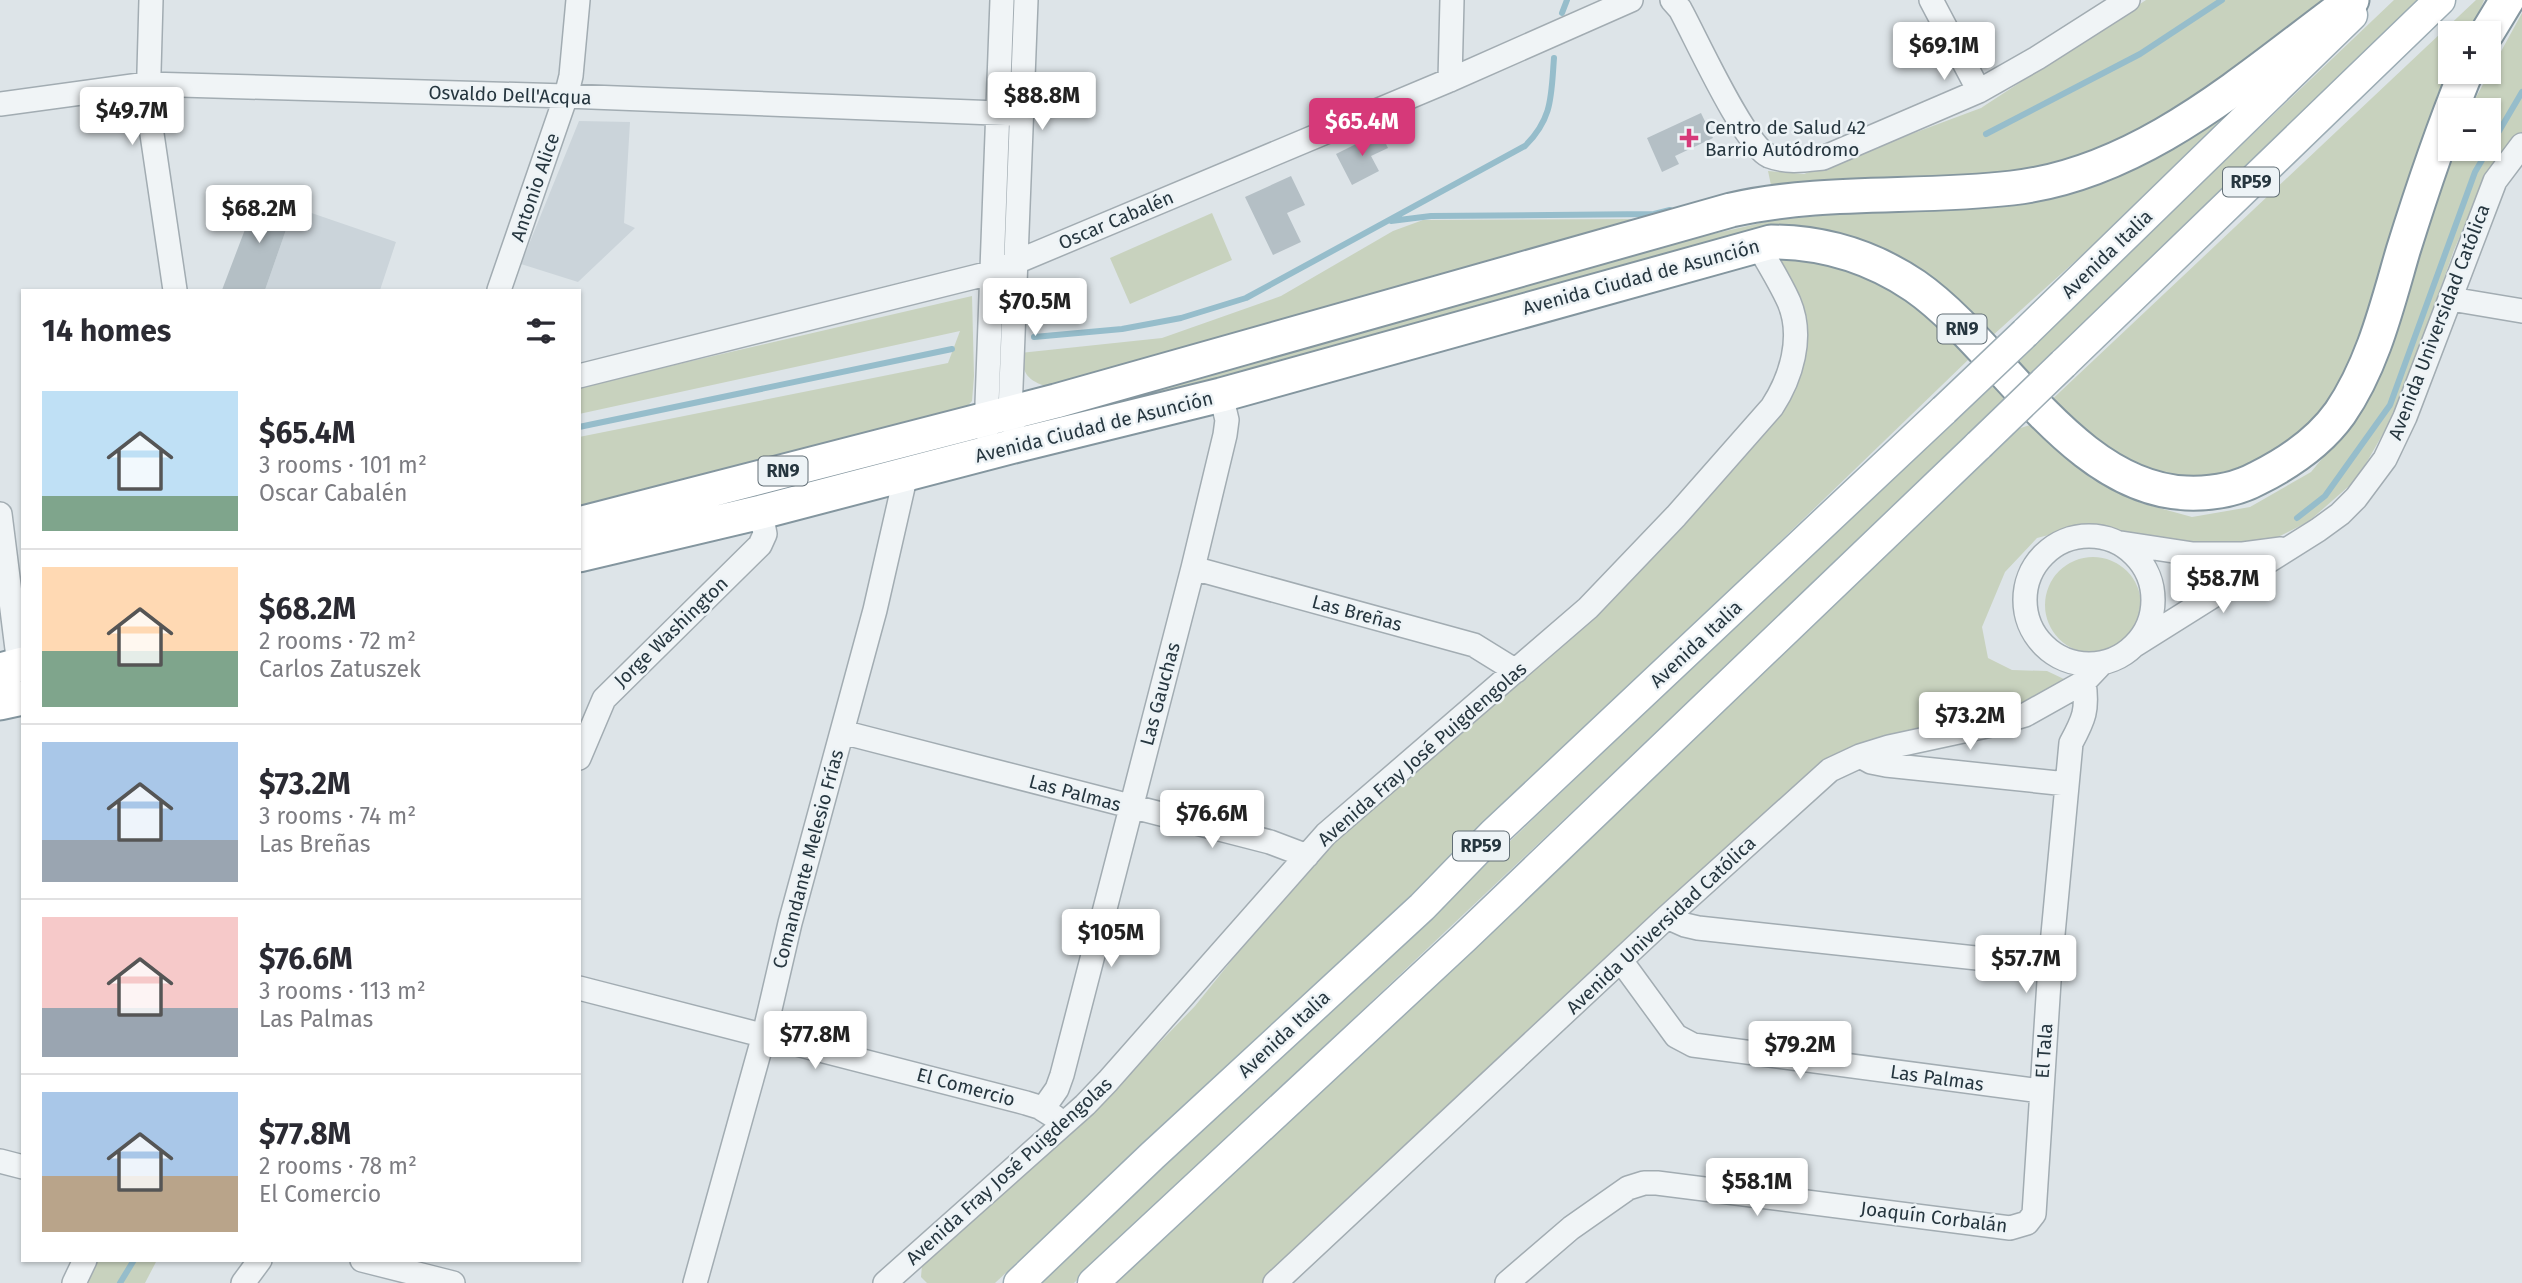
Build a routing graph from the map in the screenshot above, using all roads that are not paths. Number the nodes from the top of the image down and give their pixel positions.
1 (151, 0) edge
2 (578, 0) edge
3 (1002, 0) edge
4 (1026, 0) edge
5 (1452, 0) edge
6 (1632, 0) edge
7 (1672, 0) edge
8 (1931, 0) edge
9 (2127, 0) edge
10 (2351, 0) edge
11 (2368, 0) edge
12 (2440, 0) edge
13 (2507, 0) edge
14 (2494, 21) edge
15 (1450, 80) junction
16 (147, 84) junction
17 (2461, 84) edge
18 (1979, 91) junction
19 (566, 96) junction
20 (0, 104) edge
21 (998, 113) junction
22 (1021, 114) junction
23 (2522, 145) edge
24 (1757, 244) junction
25 (1015, 262) junction
26 (990, 273) junction
27 (175, 289) edge
28 (499, 289) edge
29 (2451, 299) junction
30 (2522, 311) edge
31 (581, 375) edge
32 (1221, 395) junction
33 (998, 415) junction
34 (1018, 445) junction
35 (984, 454) junction
36 (906, 474) junction
37 (761, 512) junction
38 (0, 514) edge
39 (581, 523) edge
40 (2119, 542) junction
41 (2288, 548) junction
42 (581, 555) edge
43 (1193, 568) junction
44 (2135, 645) junction
45 (2102, 663) junction
46 (14, 666) edge
47 (1516, 671) junction
48 (2084, 682) junction
49 (21, 698) edge
50 (0, 703) edge
51 (842, 732) junction
52 (581, 753) edge
53 (1860, 756) junction
54 (2067, 784) junction
55 (1131, 808) junction
56 (1307, 856) junction
57 (1667, 917) junction
58 (1622, 962) junction
59 (2050, 966) junction
60 (581, 989) edge
61 (764, 1035) junction
62 (2041, 1091) junction
63 (1043, 1110) junction
64 (1064, 1124) junction
65 (0, 1161) edge
66 (21, 1166) edge
67 (2019, 1227) joint
68 (84, 1262) edge
69 (259, 1262) edge
70 (370, 1262) edge
71 (894, 1280) edge
72 (74, 1283) edge
73 (243, 1283) edge
74 (453, 1283) edge
75 (695, 1283) edge
76 (1019, 1283) edge
77 (1093, 1283) edge
78 (1275, 1283) edge
79 (1507, 1283) edge

1 - 16 street
2 - 19 street, Antonio Alice
3 - 21 street
4 - 22 street
5 - 15 street
6 - 15 street, Oscar Cabalén
7 - 18 street
8 - 18 street
9 - 18 street
10 - 33 highway, Avenida Ciudad de Asunción / RN9
11 - 76 main road, Avenida Italia / RP59, bridge
12 - 77 main road, RP59, bridge
13 - 14 highway
15 - 25 street, Oscar Cabalén
16 - 19 street, Osvaldo Dell'Acqua
16 - 20 street, Osvaldo Dell'Acqua
16 - 27 street
17 - 24 highway, Avenida Ciudad de Asunción / RN9
19 - 21 street, Osvaldo Dell'Acqua
19 - 28 street, Antonio Alice
21 - 22 street, Osvaldo Dell'Acqua
21 - 26 street
22 - 25 street
23 - 29 street, Avenida Universidad Católica
24 - 32 highway, Avenida Ciudad de Asunción / RN9
24 - 47 street, Avenida Fray José Puigdengolas
25 - 26 street, Oscar Cabalén
25 - 33 street
26 - 31 street, Oscar Cabalén
26 - 33 street
29 - 30 street
29 - 41 street, Avenida Universidad Católica
32 - 34 highway, Avenida Ciudad de Asunción / RN9
32 - 43 street, Las Gauchas
33 - 34 street
33 - 35 street
33 - 39 highway, Avenida Ciudad de Asunción / RN9
34 - 35 highway, Avenida Ciudad de Asunción / RN9
35 - 36 highway, Avenida Ciudad de Asunción / RN9
36 - 37 highway, Avenida Ciudad de Asunción / RN9
36 - 51 street, Comandante Melesio Frías
37 - 42 highway, Avenida Ciudad de Asunción / RN9
37 - 52 street, Jorge Washington
38 - 46 street
40 - 41 street, Avenida Universidad Católica
40 - 44 street
40 - 45 street, Avenida Universidad Católica
41 - 44 street, Avenida Universidad Católica
43 - 47 street, Las Breñas
43 - 55 street, Las Gauchas
44 - 45 street, Avenida Universidad Católica
45 - 48 street, Avenida Universidad Católica
47 - 56 street, Avenida Fray José Puigdengolas
48 - 53 street, Avenida Universidad Católica
48 - 54 street, El Tala
49 - 50 highway
51 - 55 street, Las Palmas
51 - 61 street, Comandante Melesio Frías
53 - 54 street
53 - 57 street, Avenida Universidad Católica
54 - 59 street, El Tala
55 - 56 street, Las Palmas
55 - 63 street, Las Gauchas
56 - 64 street, Avenida Fray José Puigdengolas
57 - 58 street, Avenida Universidad Católica
57 - 59 street
58 - 62 street, Las Palmas
58 - 78 street, Avenida Universidad Católica
59 - 62 street, El Tala
60 - 61 street, El Comercio
61 - 63 street, El Comercio
61 - 75 street, Comandante Melesio Frías
62 - 67 street, El Tala
63 - 64 street, El Comercio
64 - 71 street, Avenida Fray José Puigdengolas
65 - 66 street
67 - 79 street, Joaquín Corbalán
68 - 72 street
69 - 73 street
70 - 74 street

